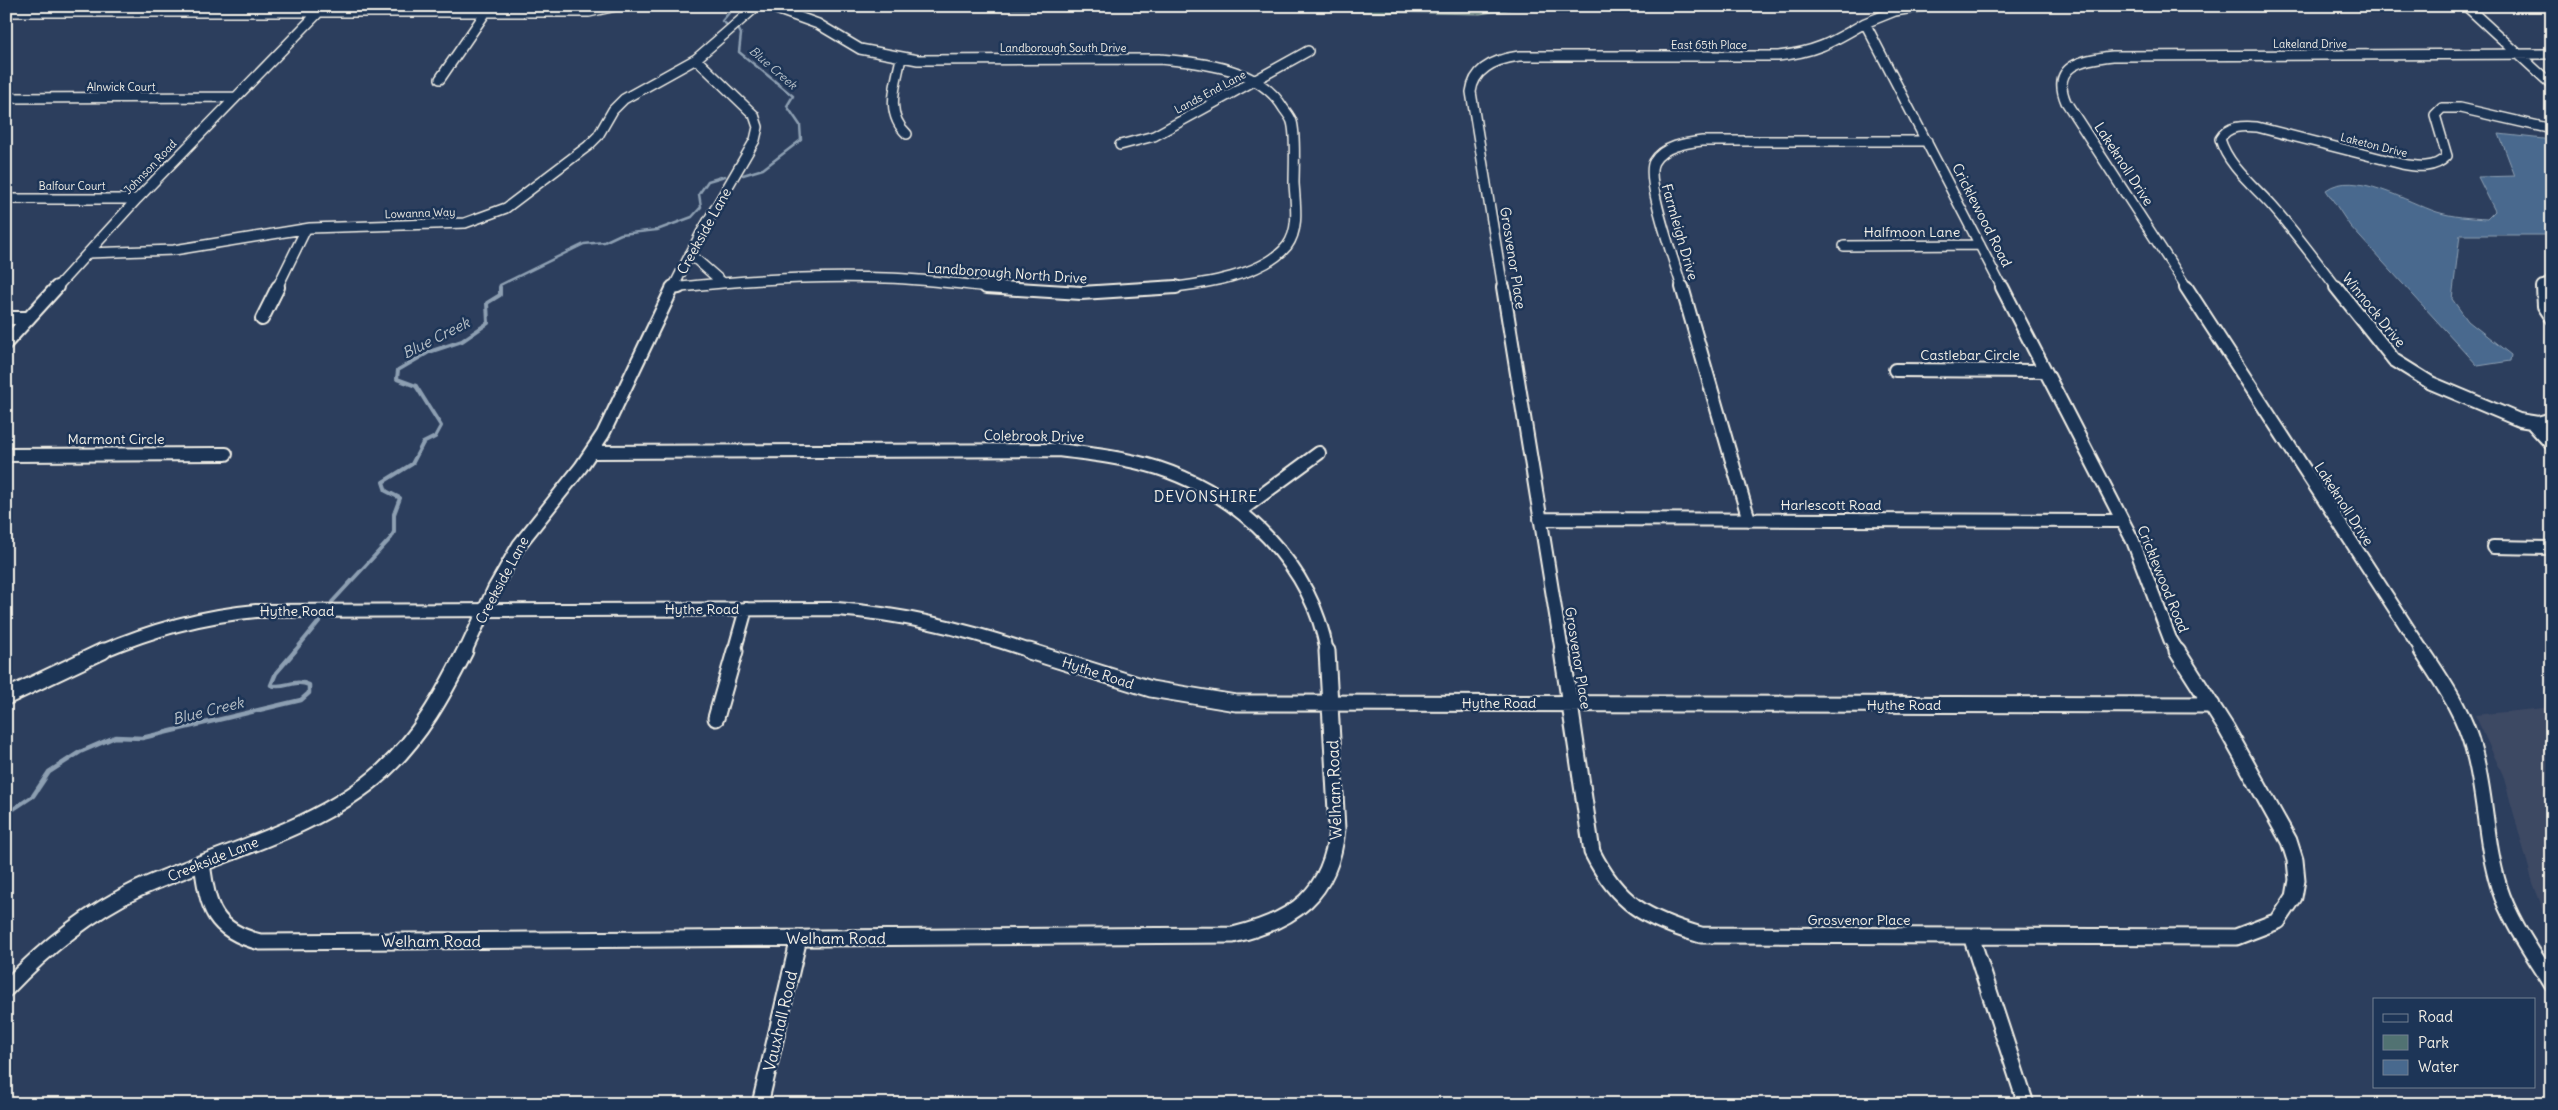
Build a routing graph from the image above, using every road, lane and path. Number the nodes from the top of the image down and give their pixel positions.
1 (757, 6) edge
2 (768, 6) edge
3 (1924, 6) edge
4 (2466, 6) edge
5 (613, 8) edge
6 (6, 12) edge
7 (486, 12) junction
8 (318, 13) junction
9 (1865, 23) junction
10 (1308, 51) dead end
11 (2519, 54) junction
12 (2552, 54) edge
13 (901, 58) junction
14 (696, 59) junction
15 (1486, 66) joint
16 (2071, 68) joint
17 (440, 79) dead end
18 (1256, 80) junction
19 (2552, 85) edge
20 (236, 97) junction
21 (6, 98) edge
22 (2552, 128) edge
23 (907, 134) dead end
24 (2221, 136) joint
25 (1927, 142) junction
26 (1120, 146) dead end
27 (1295, 176) joint
28 (137, 198) junction
29 (6, 199) edge
30 (306, 229) junction
31 (1980, 245) junction
32 (1844, 246) dead end
33 (88, 252) junction
34 (690, 254) junction
35 (2552, 278) edge
36 (723, 283) junction
37 (672, 288) junction
38 (6, 318) edge
39 (29, 318) junction
40 (2552, 318) edge
41 (262, 319) dead end
42 (6, 344) edge
43 (1895, 370) dead end
44 (2045, 371) junction
45 (2552, 419) edge
46 (2532, 423) junction
47 (2552, 445) edge
48 (591, 452) junction
49 (1319, 452) dead end
50 (226, 454) dead end
51 (6, 455) edge
52 (1240, 511) junction
53 (1540, 519) junction
54 (1749, 520) junction
55 (2122, 521) junction
56 (2493, 547) dead end
57 (2552, 548) edge
58 (746, 609) junction
59 (485, 610) junction
60 (6, 697) edge
61 (1331, 704) junction
62 (1570, 704) junction
63 (2212, 706) junction
64 (716, 718) dead end
65 (202, 863) junction
66 (1971, 936) junction
67 (799, 938) junction
68 (2552, 984) edge
69 (6, 989) edge
70 (760, 1104) edge
71 (2026, 1104) edge

1 - 14 street
2 - 13 street, Landborough South Drive
3 - 9 street, East 65th Place
4 - 11 street
5 - 7 street
6 - 8 street
7 - 8 street
7 - 17 street
8 - 20 street, Johnson Road
9 - 15 street, East 65th Place
9 - 25 street, Cricklewood Road
10 - 18 street, Lands End Lane
11 - 12 street, Lakeland Drive
11 - 16 street, Lakeland Drive
11 - 19 street
13 - 18 street, Landborough South Drive
13 - 23 street
14 - 30 street, Lowanna Way
14 - 34 street, Creekside Lane
15 - 53 street, Grosvenor Place
16 - 68 street, Lakeknoll Drive
18 - 26 street, Lands End Lane
18 - 27 street, Landborough South Drive
20 - 21 street, Alnwick Court
20 - 28 street, Johnson Road
22 - 24 street, Laketon Drive
24 - 46 street, Winnock Drive
25 - 31 street, Cricklewood Road
25 - 54 street, Farmleigh Drive
27 - 36 street, Landborough North Drive
28 - 29 street, Balfour Court
28 - 33 street, Johnson Road
30 - 33 street, Lowanna Way
30 - 41 street
31 - 32 street, Halfmoon Lane
31 - 44 street, Cricklewood Road
33 - 39 street, Johnson Road
34 - 36 street
34 - 37 street, Creekside Lane
35 - 40 street
36 - 37 street, Landborough North Drive
37 - 48 street, Creekside Lane
38 - 39 street
39 - 42 street, Johnson Road
43 - 44 street, Castlebar Circle
44 - 55 street, Cricklewood Road
45 - 46 street
46 - 47 street, Winnock Drive
48 - 52 street, Colebrook Drive
48 - 59 street, Creekside Lane
49 - 52 street
50 - 51 street, Marmont Circle
52 - 61 street, Colebrook Drive
53 - 54 street, Harlescott Road
53 - 62 street, Grosvenor Place
54 - 55 street, Harlescott Road
55 - 63 street, Cricklewood Road
56 - 57 street
58 - 59 street, Hythe Road
58 - 61 street, Hythe Road
58 - 64 street
59 - 60 street, Hythe Road
59 - 65 street, Creekside Lane
61 - 62 street, Hythe Road
61 - 67 street, Welham Road
62 - 63 street, Hythe Road
62 - 66 street, Grosvenor Place
63 - 66 street, Cricklewood Road
65 - 67 street, Welham Road
65 - 69 street, Creekside Lane
66 - 71 street
67 - 70 street, Vauxhall Road

